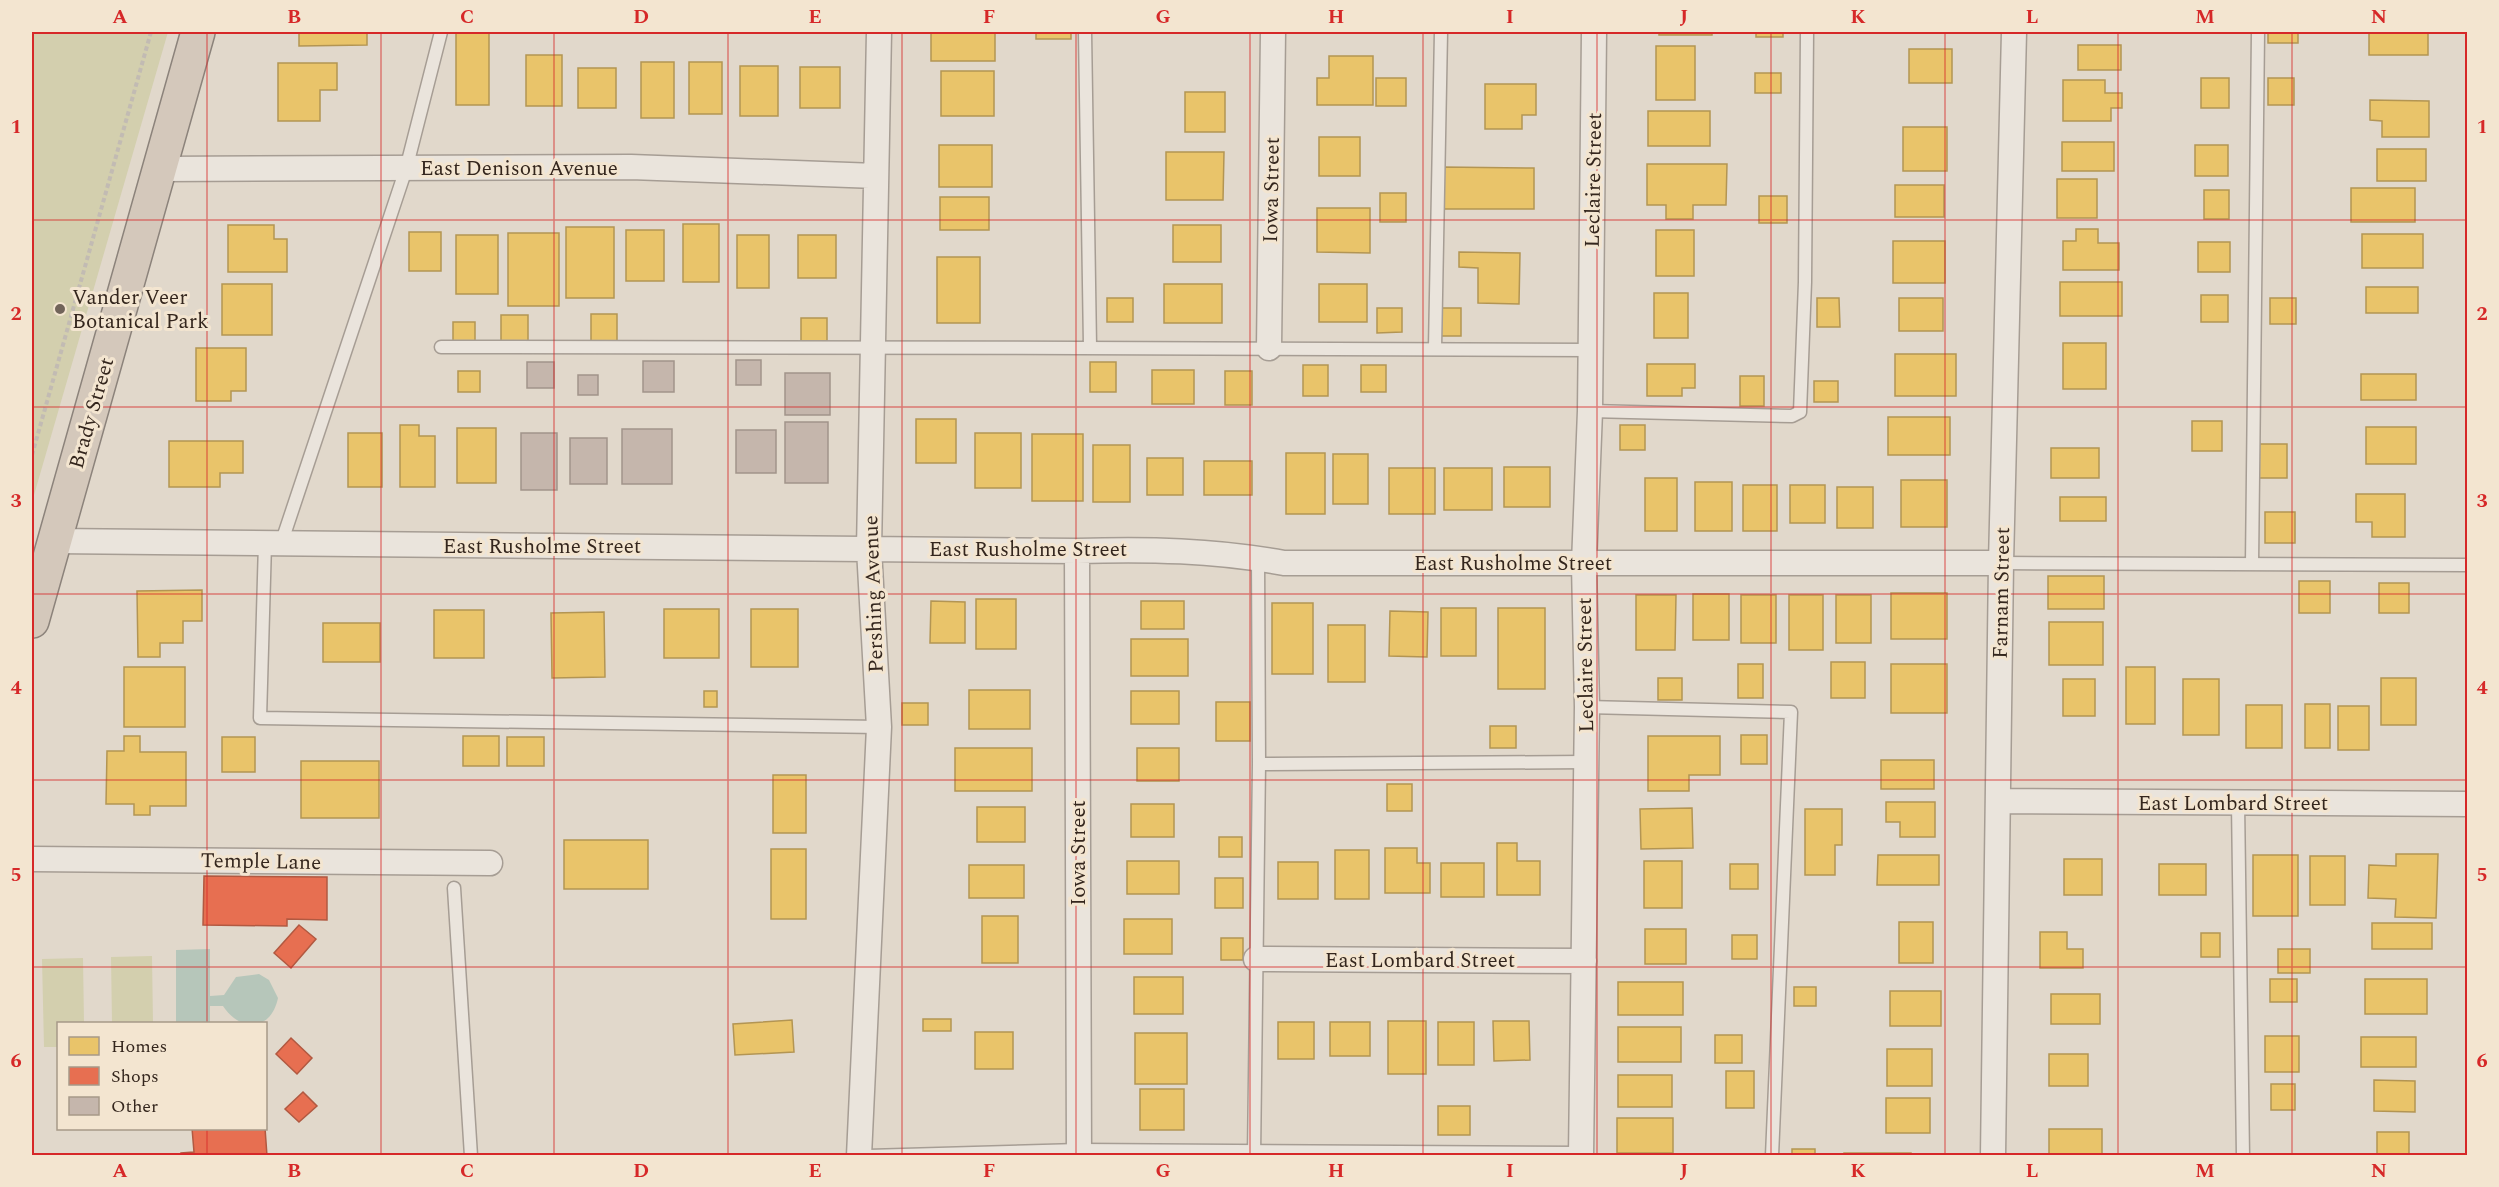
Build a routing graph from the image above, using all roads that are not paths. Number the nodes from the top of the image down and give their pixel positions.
1 (198, 32) edge
2 (441, 32) edge
3 (879, 32) edge
4 (1085, 32) edge
5 (1273, 32) edge
6 (1441, 32) edge
7 (1594, 32) edge
8 (1806, 32) edge
9 (2014, 32) edge
10 (2258, 32) edge
11 (161, 169) junction
12 (406, 169) junction
13 (876, 176) junction
14 (1090, 346) junction
15 (441, 347) dead end
16 (1269, 348) junction
17 (1435, 348) junction
18 (873, 349) junction
19 (1591, 350) junction
20 (1590, 411) junction
21 (54, 541) junction
22 (273, 544) junction
23 (869, 549) junction
24 (1077, 551) junction
25 (1258, 558) junction
26 (2001, 563) junction
27 (1584, 564) junction
28 (2252, 564) junction
29 (2468, 565) edge
30 (32, 621) edge
31 (1587, 708) junction
32 (879, 727) junction
33 (1586, 762) junction
34 (1260, 764) junction
35 (1998, 801) junction
36 (2238, 803) junction
37 (2468, 804) edge
38 (32, 859) edge
39 (490, 863) dead end
40 (454, 888) dead end
41 (1256, 959) junction
42 (1584, 961) junction
43 (1079, 1153) edge
44 (1254, 1153) edge
45 (1581, 1154) edge
46 (471, 1155) edge
47 (859, 1155) edge
48 (868, 1155) edge
49 (1772, 1155) edge
50 (1993, 1155) edge
51 (2243, 1155) edge

1 - 11 highway, Brady Street
2 - 12 lane
3 - 13 street, Pershing Avenue
4 - 14 lane
5 - 16 street, Iowa Street
6 - 17 lane
7 - 19 street, Leclaire Street
8 - 20 lane
9 - 26 street, Farnam Street
10 - 28 lane
11 - 12 street, East Denison Avenue
11 - 21 highway, Brady Street
12 - 13 street, East Denison Avenue
12 - 22 lane
13 - 18 street, Pershing Avenue
14 - 16 lane
14 - 18 lane
15 - 18 lane
16 - 17 lane
17 - 19 lane
18 - 23 street, Pershing Avenue
19 - 20 street, Leclaire Street
20 - 27 street, Leclaire Street
21 - 22 street, East Rusholme Street
21 - 30 highway, Brady Street
22 - 23 street, East Rusholme Street
22 - 32 lane
23 - 24 street, East Rusholme Street
23 - 32 street, Pershing Avenue
24 - 25 street, East Rusholme Street
24 - 43 street, Iowa Street
25 - 27 street, East Rusholme Street
25 - 34 lane
26 - 27 street, East Rusholme Street
26 - 28 lane
26 - 35 street, Farnam Street
27 - 31 street, Leclaire Street
28 - 29 lane
31 - 33 street, Leclaire Street
31 - 49 lane
32 - 47 street, Pershing Avenue
33 - 34 lane
33 - 42 street, Leclaire Street
34 - 41 lane
35 - 36 street, East Lombard Street
35 - 50 street, Farnam Street
36 - 37 street, East Lombard Street
36 - 51 lane
38 - 39 street, Temple Lane
40 - 46 lane
41 - 42 street, East Lombard Street
41 - 44 lane
42 - 45 street, Leclaire Street
43 - 44 lane
43 - 48 lane
44 - 45 lane

